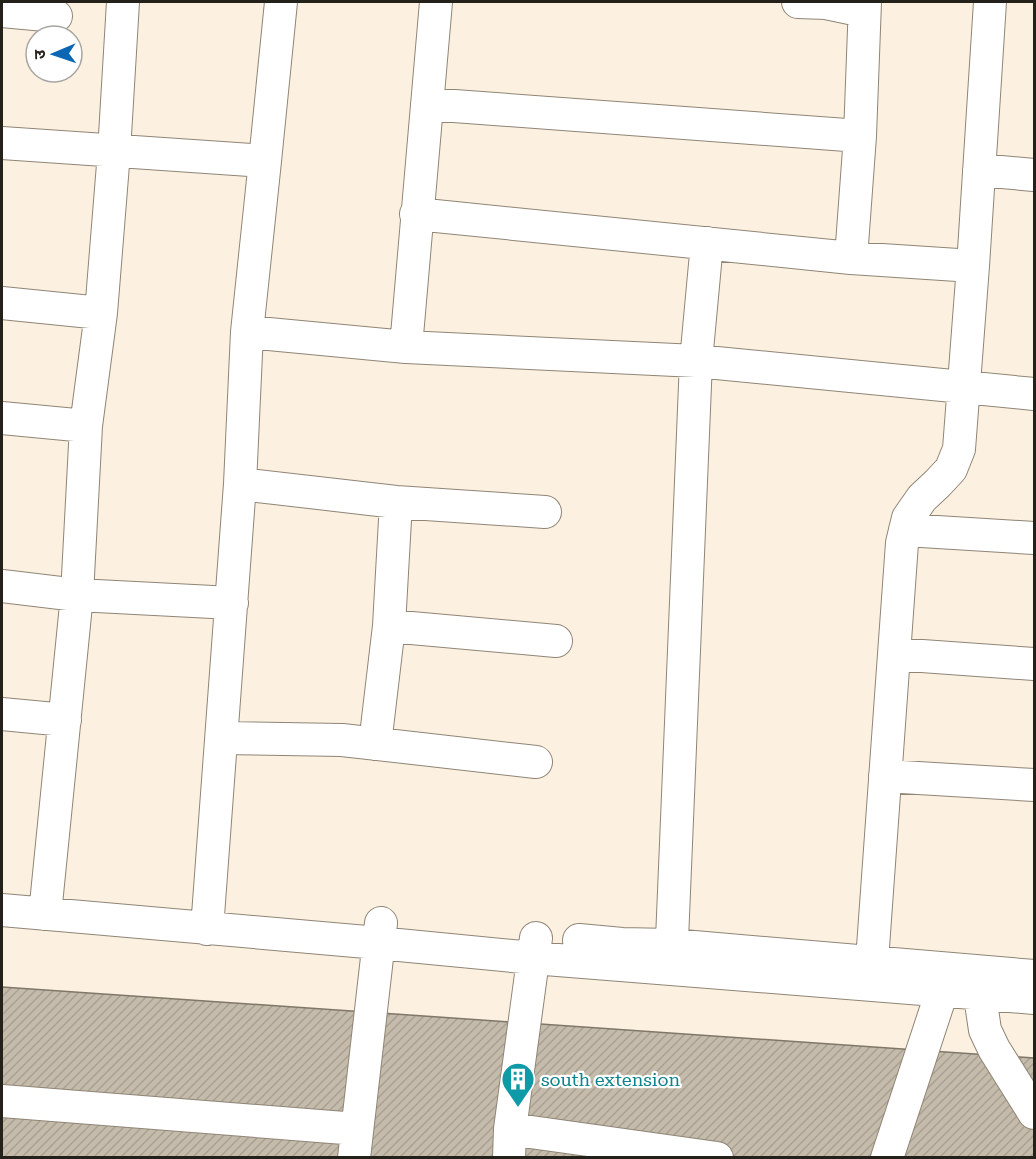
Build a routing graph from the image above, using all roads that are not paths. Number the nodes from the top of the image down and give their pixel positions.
1 (123, 2) edge
2 (281, 2) edge
3 (436, 2) edge
4 (798, 2) edge
5 (990, 2) edge
6 (864, 6) edge
7 (2, 11) edge
8 (56, 16) dead end
9 (427, 104) junction
10 (860, 136) junction
11 (2, 143) edge
12 (114, 152) junction
13 (265, 161) junction
14 (979, 170) junction
15 (1035, 176) edge
16 (416, 214) junction
17 (707, 243) junction
18 (851, 258) junction
19 (973, 266) junction
20 (2, 303) edge
21 (101, 313) junction
22 (247, 332) junction
23 (406, 347) junction
24 (696, 361) junction
25 (963, 387) junction
26 (1035, 394) edge
27 (2, 418) edge
28 (86, 426) junction
29 (240, 484) junction
30 (396, 502) junction
31 (545, 512) dead end
32 (905, 530) junction
33 (1035, 538) edge
34 (2, 586) edge
35 (77, 595) junction
36 (232, 603) junction
37 (388, 626) junction
38 (556, 641) dead end
39 (894, 654) junction
40 (1035, 664) edge
41 (2, 714) edge
42 (65, 720) junction
43 (222, 738) junction
44 (375, 744) junction
45 (537, 762) dead end
46 (885, 776) junction
47 (1035, 785) edge
48 (2, 892) edge
49 (46, 905) junction
50 (2, 910) edge
51 (207, 919) junction
52 (380, 932) junction
53 (535, 948) junction
54 (671, 957) junction
55 (872, 961) junction
56 (1035, 976) edge
57 (962, 981) junction
58 (1035, 998) edge
59 (2, 1101) edge
60 (1035, 1113) edge
61 (356, 1143) edge
62 (510, 1144) edge
63 (717, 1158) edge
64 (886, 1158) edge

1 - 12 street
2 - 13 street
3 - 9 street
4 - 6 street
5 - 14 street
6 - 10 street
7 - 8 street
9 - 10 street
9 - 16 street
10 - 18 street
11 - 12 street
12 - 13 street
12 - 21 street
13 - 22 street
14 - 15 street
14 - 19 street
16 - 17 street
16 - 23 street
17 - 18 street
17 - 24 street
18 - 19 street
19 - 25 street
20 - 21 street
21 - 28 street
22 - 23 street
22 - 29 street
23 - 24 street
24 - 25 street
24 - 54 street
25 - 26 street
25 - 32 street
27 - 28 street
28 - 35 street
29 - 30 street
29 - 36 street
30 - 31 street
30 - 37 street
32 - 33 street
32 - 39 street
34 - 35 street
35 - 36 street
35 - 42 street
36 - 43 street
37 - 38 street
37 - 44 street
39 - 40 street
39 - 46 street
41 - 42 street
42 - 49 street
43 - 44 street
43 - 51 street
44 - 45 street
46 - 47 street
46 - 55 street
48 - 49 street
49 - 50 street
49 - 51 street
51 - 52 street
52 - 53 street
52 - 61 street
53 - 54 street
53 - 62 street
54 - 55 street
54 - 57 street
55 - 57 street
56 - 57 street
57 - 58 street
57 - 60 street
57 - 64 street
59 - 61 street
62 - 63 street

